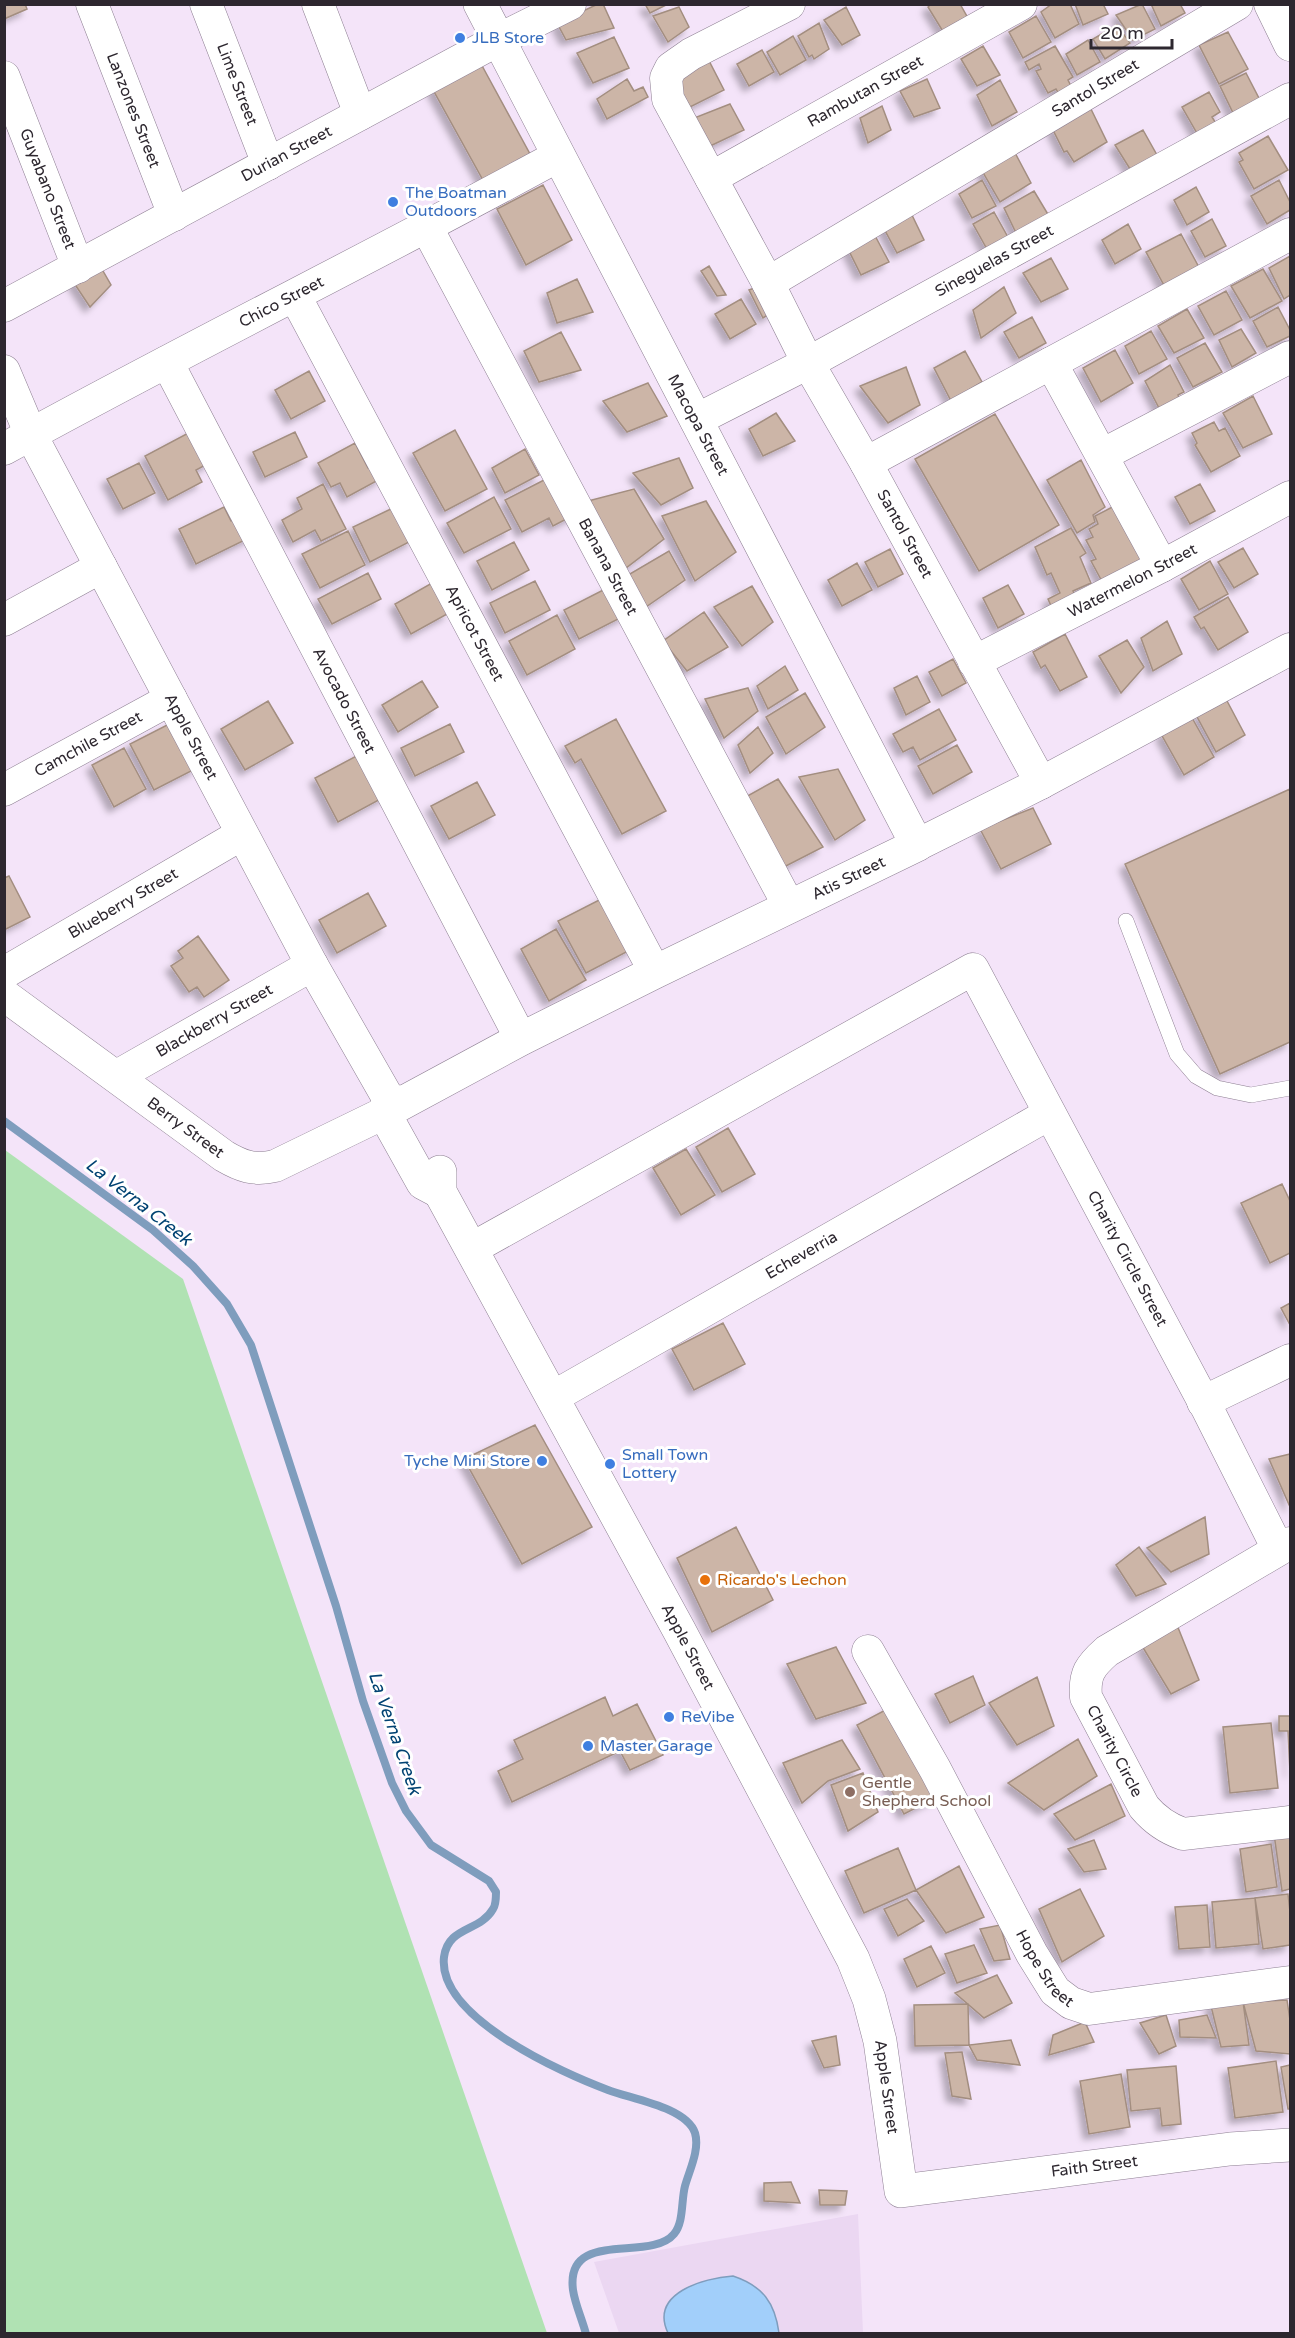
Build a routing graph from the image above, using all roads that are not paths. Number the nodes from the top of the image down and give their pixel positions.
1 (92, 4) edge
2 (206, 4) edge
3 (318, 4) edge
4 (480, 4) edge
5 (570, 4) edge
6 (789, 4) edge
7 (1021, 4) edge
8 (1237, 4) edge
9 (1270, 4) edge
10 (498, 39) junction
11 (1290, 45) edge
12 (4, 78) edge
13 (1290, 99) edge
14 (360, 114) junction
15 (558, 156) junction
16 (268, 164) junction
17 (711, 178) junction
18 (174, 215) junction
19 (427, 228) junction
20 (1290, 234) edge
21 (78, 267) junction
22 (768, 283) junction
23 (295, 296) junction
24 (4, 306) edge
25 (1290, 357) edge
26 (167, 362) junction
27 (808, 363) junction
28 (1051, 363) junction
29 (4, 371) edge
30 (696, 420) junction
31 (18, 442) edge
32 (1102, 455) junction
33 (866, 463) junction
34 (1290, 497) edge
35 (1162, 566) junction
36 (101, 567) junction
37 (4, 620) edge
38 (1290, 649) edge
39 (974, 662) junction
40 (171, 699) junction
41 (1041, 783) junction
42 (4, 790) edge
43 (242, 834) junction
44 (917, 845) junction
45 (789, 906) junction
46 (1126, 921) dead end
47 (312, 964) junction
48 (655, 972) junction
49 (4, 973) edge
50 (4, 995) edge
51 (521, 1039) junction
52 (117, 1076) junction
53 (1290, 1088) edge
54 (391, 1105) junction
55 (1049, 1114) junction
56 (471, 1249) junction
57 (1290, 1360) edge
58 (553, 1397) junction
59 (1203, 1402) junction
60 (1284, 1546) edge
61 (868, 1651) dead end
62 (1290, 1822) edge
63 (1290, 1982) edge
64 (1290, 2145) edge
65 (901, 2191) joint

1 - 18 street, Lanzones Street
2 - 16 street, Lime Street
3 - 14 street
4 - 10 street, Macopa Street
5 - 10 street, Durian Street
6 - 17 street, Santol Street
7 - 17 street, Rambutan Street
8 - 22 street, Santol Street
9 - 11 street
10 - 14 street, Durian Street
10 - 15 street, Macopa Street
12 - 21 street, Guyabano Street
13 - 27 street, Sineguelas Street
14 - 16 street, Durian Street
15 - 19 street, Chico Street
15 - 30 street, Macopa Street
16 - 18 street, Durian Street
17 - 22 street, Santol Street
18 - 21 street, Durian Street
19 - 23 street, Chico Street
19 - 45 street, Banana Street
20 - 28 street
21 - 24 street, Durian Street
22 - 27 street, Santol Street
23 - 26 street, Chico Street
23 - 48 street, Apricot Street
25 - 32 street
26 - 31 street, Chico Street
26 - 51 street, Avocado Street
27 - 30 street, Sineguelas Street
27 - 33 street, Santol Street
28 - 32 street
28 - 33 street
29 - 31 street, Apple Street
30 - 44 street, Macopa Street
31 - 36 street, Apple Street
32 - 35 street
33 - 39 street, Santol Street
34 - 35 street, Watermelon Street
35 - 39 street, Watermelon Street
36 - 37 street
36 - 40 street, Apple Street
38 - 41 street, Atis Street
39 - 41 street, Santol Street
40 - 42 street, Camchile Street
40 - 43 street, Apple Street
41 - 44 street, Atis Street
43 - 47 street, Apple Street
43 - 49 street, Blueberry Street
44 - 45 street, Atis Street
45 - 48 street, Atis Street
46 - 53 lane
47 - 52 street, Blackberry Street
47 - 54 street, Apple Street
48 - 51 street, Atis Street
50 - 52 street, Berry Street
51 - 54 street, Atis Street
52 - 54 street, Berry Street
54 - 56 street, Apple Street
55 - 56 street, Charity Circle Street
55 - 58 street, Echeverria
55 - 59 street, Charity Circle Street
56 - 58 street, Apple Street
57 - 59 street
58 - 65 street, Apple Street
59 - 60 street, Charity Circle Street
60 - 62 street, Charity Circle
61 - 63 street, Hope Street
64 - 65 street, Faith Street

